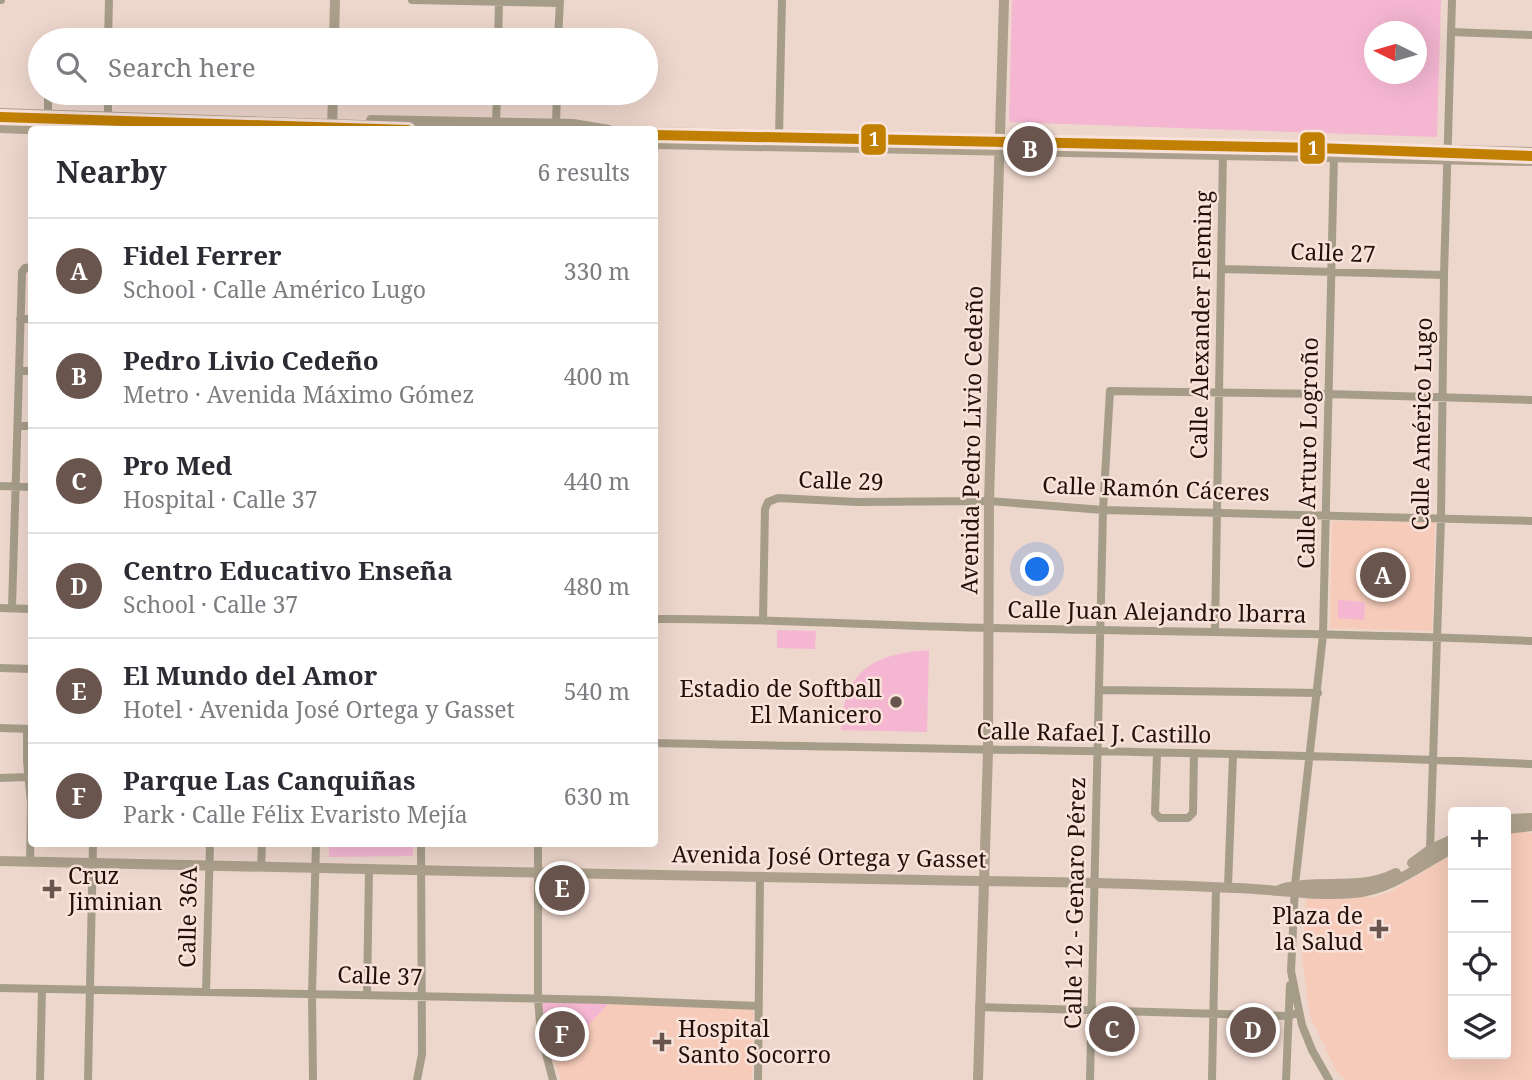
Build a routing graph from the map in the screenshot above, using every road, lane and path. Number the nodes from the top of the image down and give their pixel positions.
1 (109, 0) edge
2 (335, 0) edge
3 (412, 0) edge
4 (447, 0) edge
5 (782, 0) edge
6 (1004, 0) edge
7 (1452, 0) edge
8 (499, 2) edge
9 (560, 2) edge
10 (108, 28) edge
11 (334, 28) edge
12 (498, 28) edge
13 (559, 28) edge
14 (1451, 32) junction
15 (1532, 35) edge
16 (48, 105) edge
17 (108, 105) edge
18 (333, 105) edge
19 (497, 105) edge
20 (557, 105) edge
21 (0, 112) edge
22 (48, 112) junction
23 (108, 114) junction
24 (0, 121) edge
25 (496, 123) junction
26 (332, 124) edge
27 (556, 124) junction
28 (108, 126) edge
29 (121, 126) edge
30 (396, 126) edge
31 (585, 126) edge
32 (0, 128) edge
33 (28, 129) edge
34 (658, 132) edge
35 (779, 135) junction
36 (658, 144) edge
37 (1001, 146) junction
38 (1224, 150) junction
39 (1334, 152) junction
40 (1532, 152) edge
41 (1448, 155) junction
42 (1532, 161) edge
43 (28, 267) edge
44 (1221, 269) junction
45 (1332, 273) junction
46 (1444, 275) junction
47 (20, 319) junction
48 (28, 319) edge
49 (19, 371) junction
50 (28, 371) edge
51 (1219, 392) junction
52 (1328, 394) junction
53 (1442, 397) junction
54 (1532, 400) edge
55 (18, 426) junction
56 (28, 426) edge
57 (0, 486) edge
58 (16, 486) junction
59 (28, 487) edge
60 (989, 501) junction
61 (1103, 510) junction
62 (1217, 511) junction
63 (1326, 515) junction
64 (1441, 518) junction
65 (1532, 521) edge
66 (0, 608) edge
67 (12, 608) junction
68 (28, 609) edge
69 (658, 619) edge
70 (763, 619) junction
71 (990, 628) junction
72 (1101, 630) junction
73 (1214, 632) junction
74 (1323, 635) junction
75 (1437, 637) junction
76 (1532, 641) edge
77 (0, 668) edge
78 (28, 669) edge
79 (1100, 690) junction
80 (1318, 692) junction
81 (0, 728) edge
82 (28, 729) edge
83 (658, 743) edge
84 (1098, 750) junction
85 (988, 751) junction
86 (1157, 754) junction
87 (1194, 754) junction
88 (1233, 755) junction
89 (1309, 757) junction
90 (1434, 760) junction
91 (1532, 764) edge
92 (28, 777) edge
93 (0, 778) edge
94 (1532, 818) edge
95 (1511, 819) edge
96 (1532, 826) edge
97 (1511, 828) edge
98 (1448, 841) edge
99 (30, 847) edge
100 (93, 847) edge
101 (209, 847) edge
102 (262, 847) edge
103 (316, 847) edge
104 (421, 847) edge
105 (538, 847) edge
106 (1431, 849) junction
107 (1448, 851) edge
108 (0, 861) edge
109 (30, 862) junction
110 (93, 863) junction
111 (209, 865) junction
112 (1420, 866) junction
113 (261, 867) junction
114 (316, 868) junction
115 (369, 870) junction
116 (421, 872) junction
117 (537, 874) junction
118 (761, 877) junction
119 (983, 881) junction
120 (1094, 885) junction
121 (1228, 887) junction
122 (1216, 888) junction
123 (1295, 889) junction
124 (1291, 971) junction
125 (0, 988) edge
126 (42, 989) junction
127 (90, 990) junction
128 (206, 991) junction
129 (312, 993) junction
130 (367, 995) junction
131 (420, 997) junction
132 (538, 999) junction
133 (758, 1006) junction
134 (979, 1007) junction
135 (1092, 1010) junction
136 (1298, 1013) junction
137 (1213, 1014) junction
138 (1288, 1016) junction
139 (40, 1080) edge
140 (88, 1080) edge
141 (313, 1080) edge
142 (417, 1080) edge
143 (553, 1080) edge
144 (758, 1080) edge
145 (978, 1080) edge
146 (1090, 1080) edge
147 (1212, 1080) edge
148 (1286, 1080) edge
149 (1329, 1080) edge

1 - 10 street
2 - 11 main road
3 - 4 street
4 - 8 street
5 - 35 street
6 - 37 main road, Avenida Pedro Livio Cedeño
7 - 14 street, Calle Américo Lugo
8 - 9 street
8 - 12 street
9 - 13 street
14 - 15 street
14 - 41 street, Calle Américo Lugo
16 - 22 street
17 - 23 street
18 - 26 main road
19 - 25 street
20 - 27 street
21 - 22 main road
21 - 30 main road, bridge
22 - 23 main road
23 - 26 main road
23 - 28 street
24 - 29 main road, bridge
25 - 26 main road
25 - 27 main road
27 - 31 main road
32 - 33 main road
34 - 35 main road
35 - 37 main road
36 - 37 main road
37 - 38 main road
37 - 60 main road, Avenida Pedro Livio Cedeño
38 - 39 main road
38 - 44 street, Calle Alexander Fleming
39 - 41 main road
39 - 45 street, Calle Arturo Logroño
40 - 41 main road
41 - 42 main road
41 - 46 street, Calle Américo Lugo
43 - 47 street
44 - 45 street, Calle 27
44 - 51 street, Calle Alexander Fleming
45 - 46 street, Calle 27
45 - 52 street, Calle Arturo Logroño
46 - 53 street, Calle Américo Lugo
47 - 48 street
47 - 49 street
49 - 50 street
49 - 55 street
51 - 52 street
51 - 61 street, Calle 12 - Genaro Pérez
51 - 62 street, Calle Alexander Fleming
52 - 53 street
52 - 63 street, Calle Arturo Logroño
53 - 54 street
53 - 64 street, Calle Américo Lugo
55 - 56 street
55 - 58 street
57 - 58 street
58 - 59 street
58 - 67 street
60 - 61 street, Calle Ramón Cáceres
60 - 70 street, Calle 29
60 - 71 main road, Avenida Pedro Livio Cedeño
61 - 62 street, Calle Ramón Cáceres
61 - 72 street, Calle 12 - Genaro Pérez
62 - 63 street, Calle Ramón Cáceres
62 - 73 street, Calle Alexander Fleming
63 - 64 street, Calle Ramón Cáceres
63 - 74 street, Calle Arturo Logroño
64 - 65 street, Calle Ramón Cáceres
64 - 75 street, Calle Américo Lugo
66 - 67 street
67 - 68 street
69 - 70 street, Calle Juan Alejandro lbarra
70 - 71 street, Calle Juan Alejandro lbarra
71 - 72 street, Calle Juan Alejandro lbarra
71 - 85 main road, Avenida Pedro Livio Cedeño
72 - 73 street, Calle Juan Alejandro lbarra
72 - 79 street, Calle 12 - Genaro Pérez
73 - 74 street, Calle Juan Alejandro lbarra
74 - 75 street, Calle Juan Alejandro lbarra
74 - 80 street, Calle Arturo Logroño
75 - 76 street, Calle Juan Alejandro lbarra
75 - 90 street, Calle Américo Lugo
77 - 78 street
79 - 80 street
79 - 84 street, Calle 12 - Genaro Pérez
80 - 89 street, Calle Arturo Logroño
81 - 82 street
83 - 85 street, Calle Rafael J. Castillo
84 - 85 street, Calle Rafael J. Castillo
84 - 86 street, Calle Rafael J. Castillo
84 - 120 street, Calle 12 - Genaro Pérez
85 - 119 main road, Avenida Pedro Livio Cedeño
86 - 87 street, Calle Rafael J. Castillo
86 - 87 street
87 - 88 street, Calle Rafael J. Castillo
88 - 89 street, Calle Rafael J. Castillo
88 - 121 street
89 - 90 street, Calle Rafael J. Castillo
89 - 123 street, Calle Arturo Logroño
90 - 91 street, Calle Rafael J. Castillo
90 - 106 street, Calle Américo Lugo
92 - 93 street
94 - 95 main road
96 - 97 main road
98 - 106 main road, Avenida José Ortega y Gasset
99 - 109 street
100 - 110 street
101 - 111 street, Calle 36A
102 - 113 street
103 - 114 street
104 - 116 street
105 - 117 street
106 - 112 street
106 - 123 main road, Avenida José Ortega y Gasset
107 - 112 main road, Avenida José Ortega y Gasset
108 - 109 main road, Avenida José Ortega y Gasset
109 - 110 main road, Avenida José Ortega y Gasset
110 - 111 main road, Avenida José Ortega y Gasset
110 - 127 street
111 - 113 main road, Avenida José Ortega y Gasset
111 - 128 street, Calle 36A
112 - 123 main road, Avenida José Ortega y Gasset
113 - 114 main road, Avenida José Ortega y Gasset
114 - 115 main road, Avenida José Ortega y Gasset
114 - 129 street
115 - 116 main road, Avenida José Ortega y Gasset
115 - 130 street
116 - 117 main road, Avenida José Ortega y Gasset
116 - 131 street
117 - 118 main road, Avenida José Ortega y Gasset
117 - 132 street
118 - 119 main road, Avenida José Ortega y Gasset
118 - 133 street
119 - 120 main road, Avenida José Ortega y Gasset
119 - 134 main road, Avenida Pedro Livio Cedeño
120 - 122 main road, Avenida José Ortega y Gasset
120 - 135 street, Calle 12 - Genaro Pérez
121 - 122 main road, Avenida José Ortega y Gasset
121 - 123 main road, Avenida José Ortega y Gasset
122 - 137 street
123 - 124 street, Calle Arturo Logroño
124 - 136 street
124 - 138 street
125 - 126 street, Calle 37
126 - 127 street, Calle 37
126 - 139 street
127 - 128 street, Calle 37
127 - 140 street
128 - 129 street, Calle 37
129 - 130 street, Calle 37
129 - 141 street
130 - 131 street, Calle 37
131 - 132 street, Calle 37
131 - 142 street
132 - 133 street, Calle 37
132 - 143 street
133 - 144 street
134 - 135 street
134 - 145 main road, Avenida Pedro Livio Cedeño
135 - 137 street
135 - 146 street, Calle 12 - Genaro Pérez
136 - 138 street
136 - 149 street
137 - 138 street
137 - 147 street
138 - 148 street

